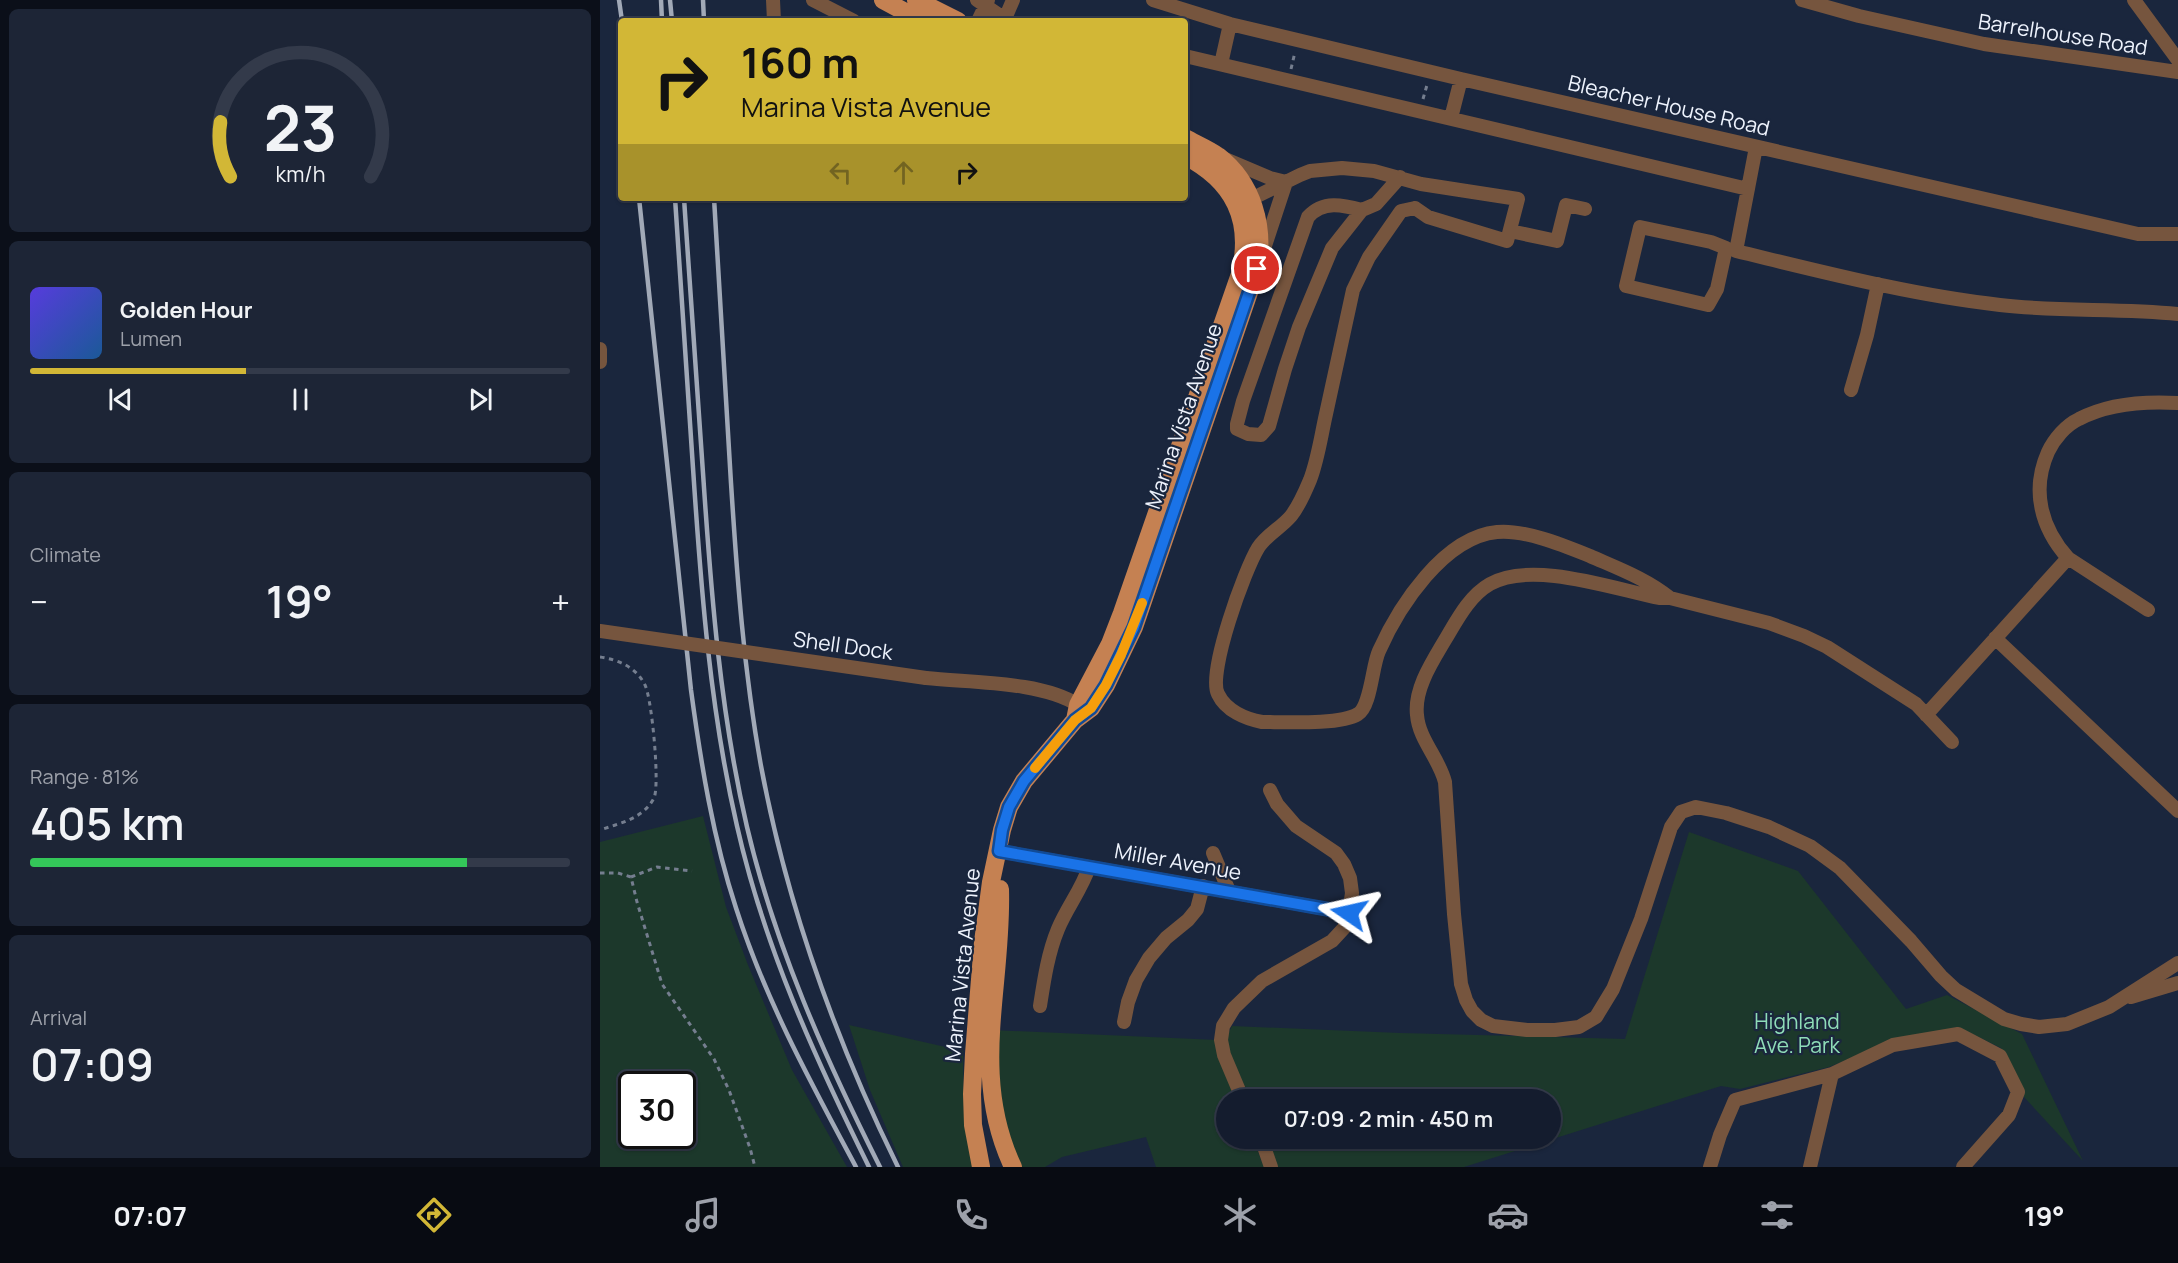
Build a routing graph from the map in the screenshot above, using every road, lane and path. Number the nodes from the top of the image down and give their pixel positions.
1 (773, 0) edge
2 (813, 0) edge
3 (883, 0) edge
4 (916, 0) edge
5 (1014, 0) edge
6 (1153, 0) edge
7 (1802, 0) edge
8 (2134, 0) edge
9 (983, 2) edge
10 (1178, 15) edge
11 (774, 18) edge
12 (848, 18) edge
13 (916, 18) edge
14 (952, 18) edge
15 (979, 18) edge
16 (1003, 18) edge
17 (1006, 18) edge
18 (1229, 30) junction
19 (1295, 50) dead end
20 (1188, 56) edge
21 (1222, 60) junction
22 (2178, 60) edge
23 (1290, 72) dead end
24 (2178, 72) edge
25 (1427, 84) dead end
26 (1460, 85) junction
27 (1422, 102) dead end
28 (1452, 112) junction
29 (1188, 140) edge
30 (1756, 147) junction
31 (1218, 156) junction
32 (1188, 158) edge
33 (1400, 177) junction
34 (1286, 182) junction
35 (1420, 184) junction
36 (1748, 189) junction
37 (1245, 202) junction
38 (1415, 208) junction
39 (1585, 209) dead end
40 (1362, 210) junction
41 (1510, 231) junction
42 (2178, 234) edge
43 (1726, 248) joint
44 (1257, 269) junction
45 (1878, 284) junction
46 (2178, 314) edge
47 (600, 350) edge
48 (600, 362) edge
49 (1851, 390) dead end
50 (2178, 403) edge
51 (2068, 558) junction
52 (1670, 598) junction
53 (2148, 610) dead end
54 (600, 631) edge
55 (1995, 638) junction
56 (600, 657) edge
57 (1077, 712) junction
58 (1926, 715) junction
59 (1952, 742) dead end
60 (1270, 790) dead end
61 (2178, 812) edge
62 (600, 830) edge
63 (999, 851) junction
64 (1213, 852) dead end
65 (1089, 867) junction
66 (692, 871) dead end
67 (600, 873) edge
68 (631, 877) junction
69 (1203, 886) junction
70 (1229, 891) junction
71 (1349, 913) junction
72 (2178, 963) edge
73 (2178, 983) edge
74 (2126, 997) junction
75 (1040, 1006) dead end
76 (1124, 1022) dead end
77 (1832, 1074) junction
78 (1238, 1089) edge
79 (1265, 1149) edge
80 (755, 1167) edge
81 (981, 1167) edge
82 (1013, 1167) edge
83 (1271, 1167) edge
84 (1710, 1167) edge
85 (1810, 1167) edge
86 (1963, 1167) edge

1 - 11 street
2 - 12 street
3 - 13 main road
4 - 14 main road
5 - 17 street
6 - 10 street, Bleacher House Road
7 - 24 street, Barrelhouse Road
8 - 22 street
9 - 15 street
9 - 16 street
10 - 18 street, Bleacher House Road
18 - 21 street
18 - 26 street, Bleacher House Road
19 - 23 path
20 - 21 street
21 - 28 street
25 - 27 path
26 - 28 street
26 - 30 street, Bleacher House Road
28 - 36 street
29 - 31 main road, Marina Vista Avenue
30 - 36 street
30 - 42 street, Bleacher House Road
31 - 34 street
31 - 37 main road, Marina Vista Avenue
32 - 37 main road, Marina Vista Avenue
33 - 34 street
33 - 35 street
33 - 40 street
34 - 37 street
34 - 44 street
35 - 38 street
35 - 41 street
36 - 45 street
37 - 44 main road, Marina Vista Avenue
37 - 57 main road, Marina Vista Avenue
38 - 41 street
38 - 52 street
39 - 41 street
40 - 40 street
43 - 43 street
44 - 57 main road, Marina Vista Avenue
45 - 46 street
45 - 49 street
47 - 48 street
50 - 51 street
51 - 53 street
51 - 55 street
52 - 58 street
52 - 74 street
54 - 57 street, Shell Dock, bridge
55 - 58 street
55 - 61 street
56 - 62 path
57 - 63 main road, Marina Vista Avenue
58 - 59 street
60 - 71 street
63 - 65 street, Miller Avenue
63 - 81 main road, Marina Vista Avenue
63 - 82 main road
64 - 70 street
65 - 69 street, Miller Avenue
65 - 75 street
66 - 68 path
67 - 68 path
68 - 80 path
69 - 70 street, Miller Avenue
69 - 76 street
70 - 71 street, Miller Avenue
71 - 78 street
72 - 74 street
73 - 74 street
77 - 84 street
77 - 85 street
77 - 86 street
79 - 83 street

